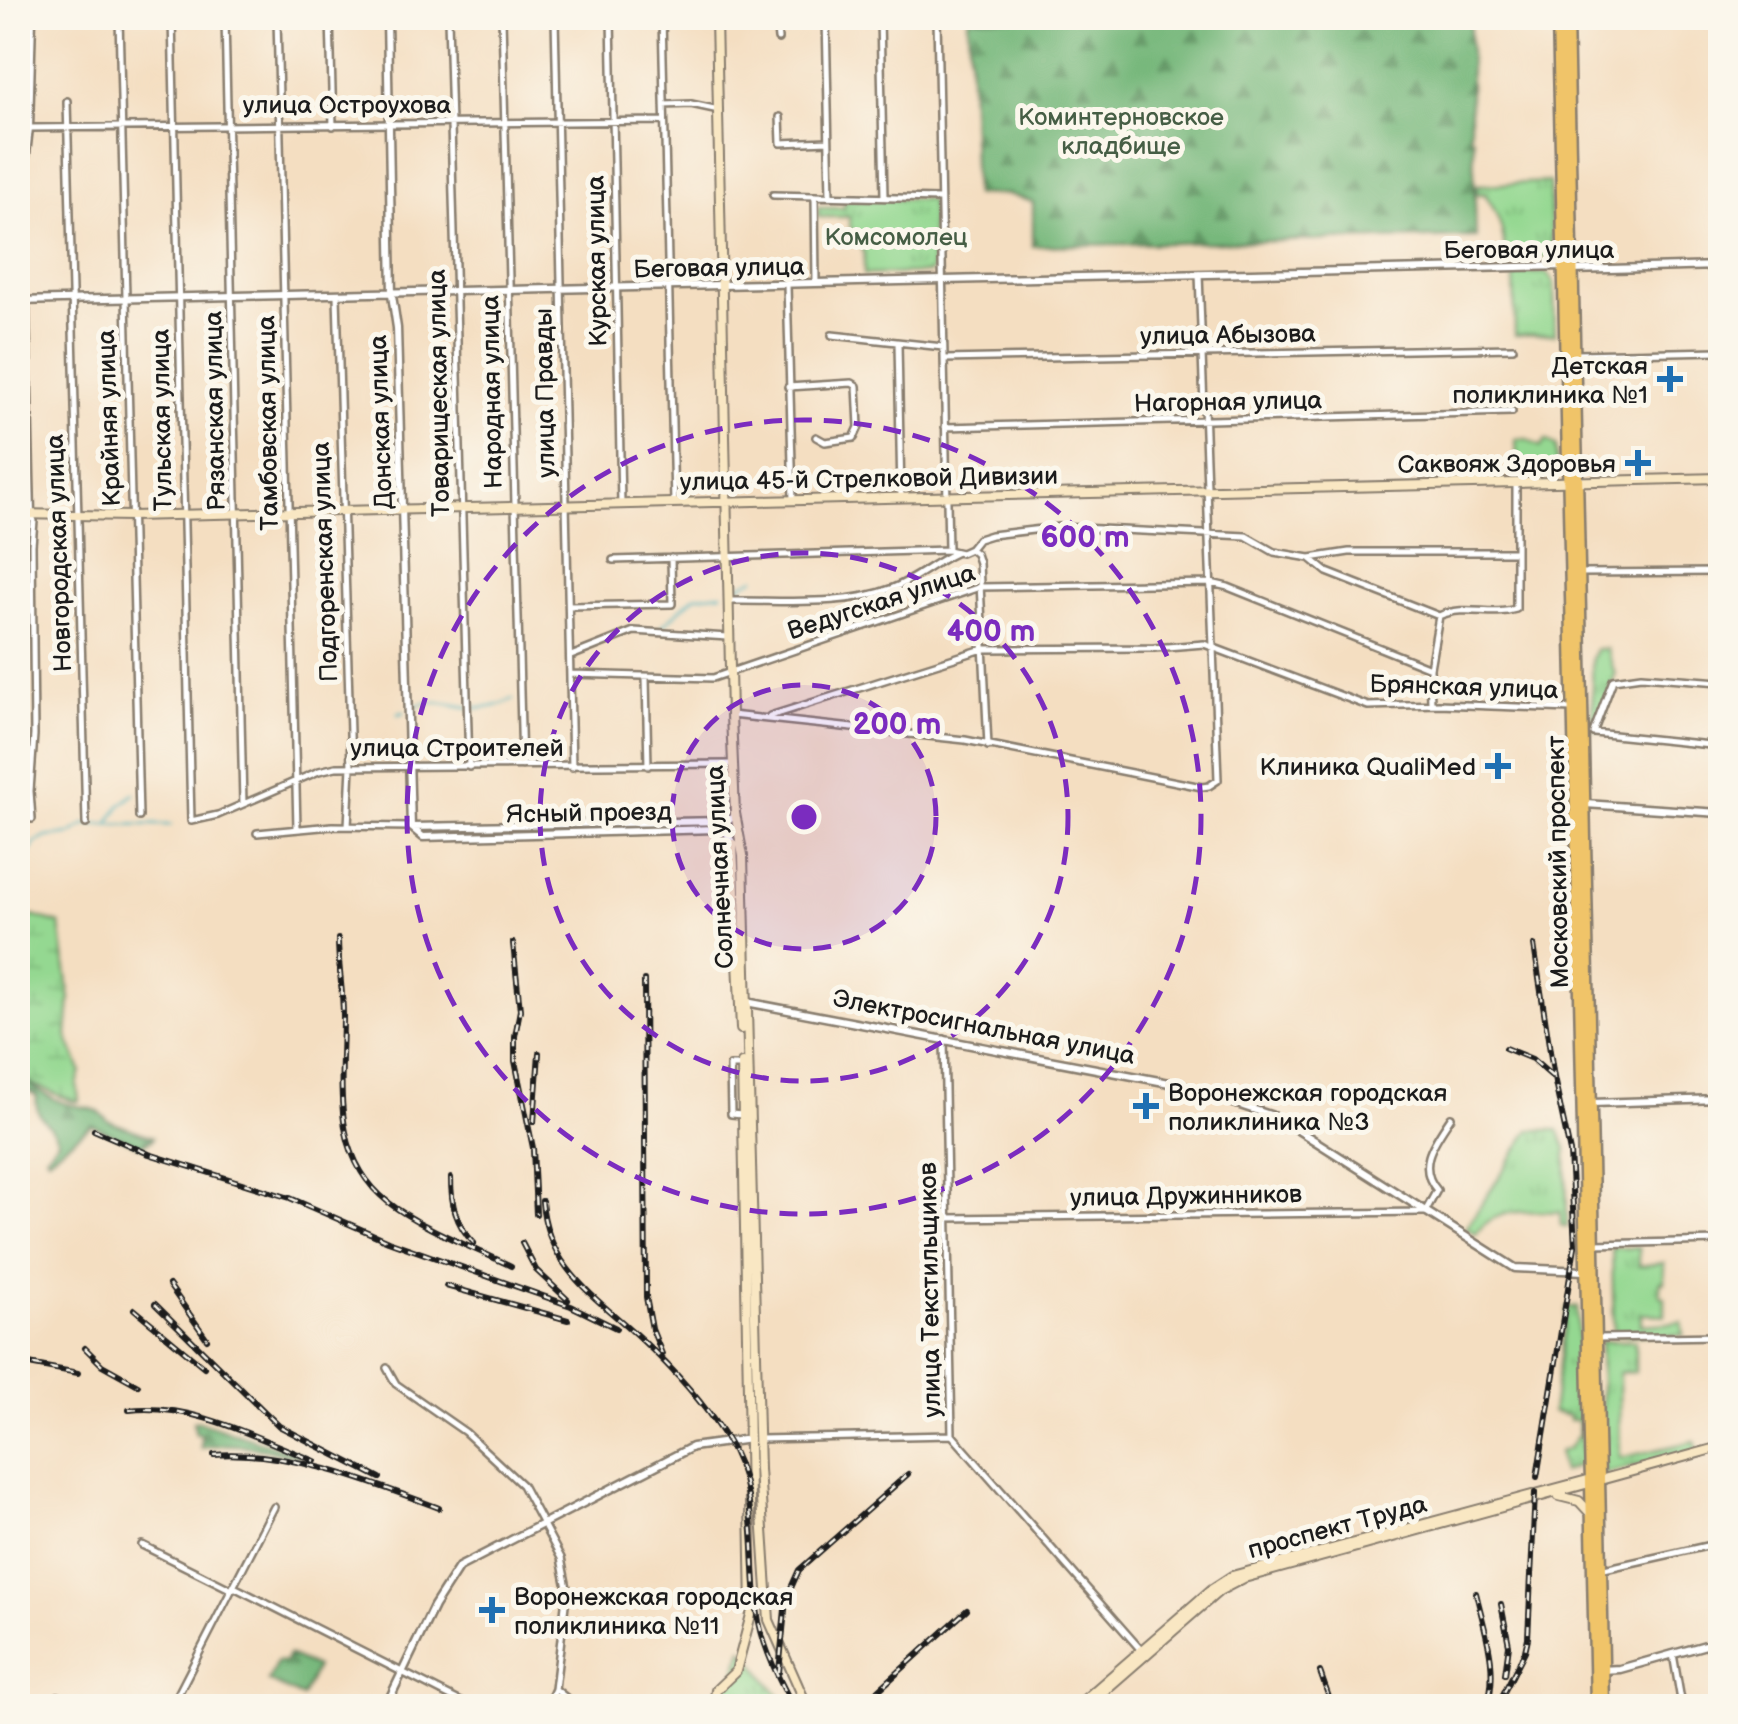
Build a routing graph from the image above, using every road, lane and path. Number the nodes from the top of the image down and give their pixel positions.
1 (29, 18) edge
2 (119, 18) edge
3 (172, 18) edge
4 (225, 18) edge
5 (278, 18) edge
6 (330, 18) edge
7 (387, 18) edge
8 (448, 18) edge
9 (502, 18) edge
10 (555, 18) edge
11 (611, 18) edge
12 (662, 18) edge
13 (716, 18) edge
14 (776, 18) edge
15 (826, 18) edge
16 (880, 18) edge
17 (937, 18) edge
18 (1558, 18) edge
19 (1567, 18) edge
20 (778, 39) dead end
21 (67, 101) dead end
22 (664, 106) junction
23 (718, 110) junction
24 (780, 117) dead end
25 (664, 120) junction
26 (558, 122) junction
27 (613, 122) junction
28 (504, 123) junction
29 (173, 124) junction
30 (227, 124) junction
31 (451, 124) junction
32 (388, 125) junction
33 (121, 126) junction
34 (281, 126) junction
35 (333, 126) junction
36 (29, 128) junction
37 (67, 128) junction
38 (828, 141) junction
39 (773, 195) dead end
40 (815, 196) junction
41 (830, 196) junction
42 (884, 196) junction
43 (939, 200) junction
44 (1720, 266) edge
45 (1568, 268) junction
46 (1200, 274) junction
47 (941, 281) junction
48 (788, 285) junction
49 (816, 285) junction
50 (724, 286) junction
51 (670, 287) junction
52 (618, 289) junction
53 (562, 290) junction
54 (456, 292) junction
55 (509, 292) junction
56 (392, 295) junction
57 (337, 296) junction
58 (284, 297) junction
59 (231, 298) junction
60 (178, 299) junction
61 (126, 300) junction
62 (20, 302) edge
63 (70, 302) junction
64 (832, 335) dead end
65 (898, 343) junction
66 (943, 346) junction
67 (1514, 348) dead end
68 (1720, 351) edge
69 (1202, 354) junction
70 (1573, 354) junction
71 (944, 359) junction
72 (788, 387) junction
73 (1512, 412) dead end
74 (1203, 422) junction
75 (946, 427) junction
76 (816, 436) dead end
77 (1720, 478) edge
78 (1574, 481) junction
79 (1516, 482) junction
80 (1207, 488) junction
81 (947, 496) junction
82 (901, 497) junction
83 (793, 500) junction
84 (728, 501) junction
85 (674, 503) junction
86 (621, 504) junction
87 (566, 505) junction
88 (514, 507) junction
89 (460, 508) junction
90 (402, 510) junction
91 (341, 511) junction
92 (288, 512) junction
93 (236, 513) junction
94 (18, 514) edge
95 (31, 514) junction
96 (183, 514) junction
97 (77, 516) junction
98 (131, 516) junction
99 (1210, 535) junction
100 (970, 549) junction
101 (952, 552) junction
102 (1514, 552) junction
103 (728, 557) junction
104 (670, 558) junction
105 (1310, 558) junction
106 (613, 560) dead end
107 (1720, 572) edge
108 (1580, 573) junction
109 (1210, 583) junction
110 (980, 587) junction
111 (729, 601) junction
112 (570, 606) junction
113 (1439, 616) junction
114 (730, 636) junction
115 (1213, 645) junction
116 (983, 649) junction
117 (572, 656) junction
118 (1430, 668) junction
119 (730, 671) junction
120 (572, 674) junction
121 (646, 678) junction
122 (1720, 682) edge
123 (1431, 704) junction
124 (1578, 710) junction
125 (731, 714) junction
126 (767, 717) junction
127 (1588, 733) junction
128 (988, 746) junction
129 (1720, 746) edge
130 (734, 764) junction
131 (522, 766) junction
132 (648, 766) junction
133 (469, 767) junction
134 (572, 767) junction
135 (350, 768) junction
136 (409, 768) junction
137 (296, 781) junction
138 (244, 804) junction
139 (1585, 804) junction
140 (1720, 813) edge
141 (736, 814) junction
142 (139, 817) dead end
143 (32, 819) dead end
144 (720, 820) junction
145 (191, 822) joint
146 (86, 824) dead end
147 (348, 826) junction
148 (410, 826) junction
149 (460, 826) junction
150 (297, 828) junction
151 (257, 833) dead end
152 (447, 835) junction
153 (734, 844) junction
154 (743, 1002) junction
155 (944, 1039) junction
156 (1720, 1099) edge
157 (1587, 1103) junction
158 (1451, 1117) dead end
159 (1425, 1212) junction
160 (947, 1218) junction
161 (1720, 1241) edge
162 (1594, 1244) junction
163 (1585, 1271) junction
164 (1720, 1336) edge
165 (1596, 1338) junction
166 (387, 1368) dead end
167 (952, 1435) junction
168 (754, 1439) junction
169 (1720, 1447) edge
170 (1593, 1479) junction
171 (1549, 1496) junction
172 (750, 1504) junction
173 (762, 1505) junction
174 (274, 1508) dead end
175 (1592, 1515) junction
176 (544, 1522) junction
177 (1720, 1543) edge
178 (142, 1545) dead end
179 (1297, 1561) junction
180 (1601, 1569) junction
181 (233, 1588) junction
182 (1720, 1641) edge
183 (1144, 1653) junction
184 (1673, 1654) junction
185 (1599, 1670) junction
186 (402, 1673) junction
187 (555, 1689) junction
188 (58, 1696) dead end
189 (714, 1703) edge
190 (78, 1706) edge
191 (172, 1706) edge
192 (386, 1706) edge
193 (469, 1706) edge
194 (546, 1706) edge
195 (576, 1706) edge
196 (694, 1706) edge
197 (807, 1706) edge
198 (1076, 1706) edge
199 (1087, 1706) edge
200 (1596, 1706) edge
201 (1604, 1706) edge
202 (1682, 1706) edge

1 - 36 street, Новгородская улица
2 - 33 street, Крайняя улица
3 - 29 street, Тульская улица
4 - 30 street, Рязанская улица
5 - 34 street, Тамбовская улица
6 - 35 street
7 - 32 street, Донская улица
8 - 31 street, Товарищеская улица
9 - 28 street, Народная улица
10 - 26 street, улица Правды
11 - 27 street, Курская улица
12 - 22 street
13 - 23 main road, Солнечная улица
14 - 20 street
15 - 38 street
16 - 42 street
17 - 43 street
18 - 45 main road, Московский проспект
19 - 45 main road, Московский проспект
21 - 37 street, Новгородская улица
22 - 23 street
22 - 25 street
23 - 50 main road, Солнечная улица
24 - 38 street
25 - 27 street, улица Остроухова
25 - 51 street
26 - 27 street, улица Остроухова
26 - 28 street, улица Остроухова
26 - 53 street, улица Правды
27 - 52 street, Курская улица
28 - 31 street, улица Остроухова
28 - 55 street, Народная улица
29 - 30 street, улица Остроухова
29 - 33 street, улица Остроухова
29 - 60 street, Тульская улица
30 - 34 street, улица Остроухова
30 - 59 street, Рязанская улица
31 - 32 street, улица Остроухова
31 - 54 street, Товарищеская улица
32 - 35 street, улица Остроухова
32 - 56 street, Донская улица
33 - 37 street, улица Остроухова
33 - 61 street, Крайняя улица
34 - 35 street, улица Остроухова
34 - 58 street, Тамбовская улица
36 - 37 street, улица Остроухова
36 - 62 street, Новгородская улица
37 - 63 street, Новгородская улица
38 - 41 street
39 - 40 street
40 - 41 street
40 - 49 street
41 - 42 street
42 - 43 street
43 - 47 street
44 - 45 street, Беговая улица
45 - 46 street, Беговая улица
45 - 70 main road, Московский проспект
45 - 78 main road, Московский проспект
46 - 47 street, Беговая улица
46 - 69 street
47 - 49 street, Беговая улица
47 - 66 street
48 - 49 street, Беговая улица
48 - 50 street, Беговая улица
48 - 72 street
50 - 51 street, Беговая улица
50 - 84 main road, Солнечная улица
51 - 52 street, Беговая улица
51 - 85 street
52 - 53 street, Беговая улица
52 - 86 street, Курская улица
53 - 55 street, Беговая улица
53 - 87 street, улица Правды
54 - 55 street, Беговая улица
54 - 56 street, Беговая улица
54 - 89 street, Товарищеская улица
55 - 88 street, Народная улица
56 - 57 street, Беговая улица
56 - 90 street, Донская улица
57 - 58 street, Беговая улица
57 - 91 street, Подгоренская улица
58 - 59 street, Беговая улица
58 - 92 street, Тамбовская улица
59 - 60 street, Беговая улица
59 - 93 street, Рязанская улица
60 - 61 street, Беговая улица
60 - 96 street, Тульская улица
61 - 63 street, Беговая улица
61 - 98 street, Крайняя улица
62 - 63 street, Беговая улица
62 - 95 street, Новгородская улица
63 - 97 street, Новгородская улица
64 - 65 street
65 - 66 street
65 - 82 street
66 - 71 street
67 - 69 street, улица Абызова
68 - 70 street
69 - 71 street, улица Абызова
69 - 74 street
70 - 78 main road, Московский проспект
71 - 75 street
72 - 76 street
72 - 83 street
73 - 74 street, Нагорная улица
74 - 75 street, Нагорная улица
74 - 80 street
75 - 81 street
77 - 78 main road, улица 45-й Стрелковой Дивизии
78 - 79 main road, улица 45-й Стрелковой Дивизии
78 - 108 main road, Московский проспект
78 - 124 main road, Московский проспект
79 - 80 main road, улица 45-й Стрелковой Дивизии
79 - 102 street
80 - 81 main road, улица 45-й Стрелковой Дивизии
80 - 99 street
81 - 82 main road, улица 45-й Стрелковой Дивизии
81 - 101 street
82 - 83 main road, улица 45-й Стрелковой Дивизии
83 - 84 main road, улица 45-й Стрелковой Дивизии
84 - 85 main road, улица 45-й Стрелковой Дивизии
84 - 103 main road, Солнечная улица
85 - 86 main road, улица 45-й Стрелковой Дивизии
86 - 87 main road, улица 45-й Стрелковой Дивизии
87 - 88 main road, улица 45-й Стрелковой Дивизии
87 - 112 street, улица Правды
88 - 89 main road, улица 45-й Стрелковой Дивизии
88 - 131 street, Народная улица
89 - 90 main road, улица 45-й Стрелковой Дивизии
89 - 133 street, Товарищеская улица
90 - 91 main road, улица 45-й Стрелковой Дивизии
90 - 136 street, Донская улица
91 - 92 main road, улица 45-й Стрелковой Дивизии
91 - 135 street, Подгоренская улица
92 - 93 main road, улица 45-й Стрелковой Дивизии
92 - 137 street, Тамбовская улица
93 - 96 main road, улица 45-й Стрелковой Дивизии
93 - 138 street, Рязанская улица
94 - 95 main road, улица 45-й Стрелковой Дивизии
95 - 97 main road, улица 45-й Стрелковой Дивизии
95 - 143 street, Новгородская улица
96 - 98 main road, улица 45-й Стрелковой Дивизии
96 - 145 street, Тульская улица
97 - 98 main road, улица 45-й Стрелковой Дивизии
97 - 146 street, Новгородская улица
98 - 142 street, Крайняя улица
99 - 100 street
99 - 105 street
99 - 109 street
100 - 101 street
100 - 110 street
101 - 103 street
101 - 111 street
102 - 105 street
102 - 113 street
103 - 104 street
103 - 111 main road, Солнечная улица
104 - 106 street
104 - 112 street
105 - 113 street
107 - 108 street
108 - 124 main road, Московский проспект
109 - 110 street, Ведугская улица
109 - 115 street
109 - 118 street, Ведугская улица
110 - 116 street
110 - 119 street, Ведугская улица
111 - 114 main road, Солнечная улица
112 - 117 street, улица Правды
113 - 118 street
114 - 117 street
114 - 119 main road, Солнечная улица
115 - 116 street, Брянская улица
115 - 123 street, Брянская улица
115 - 128 street
116 - 126 street, Брянская улица
116 - 128 street
117 - 120 street, улица Правды
118 - 123 street
119 - 121 street, Ведугская улица
119 - 125 main road, Солнечная улица
120 - 121 street, Ведугская улица
120 - 134 street, улица Правды
121 - 132 street
122 - 127 street
123 - 124 street, Брянская улица
124 - 127 main road, Московский проспект
124 - 157 main road, Московский проспект
125 - 126 street
125 - 130 main road, Солнечная улица
126 - 128 street
127 - 129 street
127 - 139 main road, Московский проспект
130 - 132 street, улица Строителей
130 - 141 main road, Солнечная улица
131 - 133 street, улица Строителей
131 - 134 street, улица Строителей
132 - 134 street, улица Строителей
133 - 136 street, улица Строителей
135 - 136 street, улица Строителей
135 - 137 street, улица Строителей
135 - 147 street, Подгоренская улица
136 - 148 street, Донская улица
137 - 138 street, улица Строителей
137 - 150 street, Тамбовская улица
138 - 145 street, улица Строителей
139 - 140 street
139 - 157 main road, Московский проспект
141 - 144 street, Ясный проезд
141 - 154 main road, Солнечная улица
144 - 149 street, Ясный проезд
144 - 153 street
147 - 148 street, Ясный проезд
147 - 150 street, Ясный проезд
148 - 149 street, Ясный проезд
148 - 152 street, Ясный проезд
149 - 152 street
150 - 151 street, Ясный проезд
152 - 153 street, Ясный проезд
153 - 154 main road, Солнечная улица
154 - 155 street, Электросигнальная улица
154 - 168 main road, Солнечная улица
154 - 168 main road, Солнечная улица
155 - 159 street, Электросигнальная улица
155 - 160 street, улица Текстильщиков
156 - 157 street
157 - 162 main road, Московский проспект
157 - 163 main road, Московский проспект
158 - 159 street
159 - 160 street, улица Дружинников
159 - 163 street, Электросигнальная улица
160 - 167 street, улица Текстильщиков
161 - 162 street
162 - 165 main road, Московский проспект
163 - 170 main road, Московский проспект
164 - 165 street
165 - 170 main road, Московский проспект
166 - 176 street
167 - 168 street
167 - 183 street, улица Текстильщиков
168 - 172 main road, Солнечная улица
168 - 173 main road, Солнечная улица
168 - 176 street
169 - 170 main road, проспект Труда
170 - 171 main road, проспект Труда
170 - 175 main road, Московский проспект
170 - 179 main road, проспект Труда
170 - 180 main road, Московский проспект
171 - 175 main road
171 - 179 main road, проспект Труда
172 - 173 main road
172 - 189 main road, Солнечная улица
173 - 197 main road, Солнечная улица
174 - 181 street
175 - 185 main road, Московский проспект
176 - 186 street
176 - 187 street
177 - 180 street
178 - 181 street
179 - 183 main road, проспект Труда
180 - 185 main road, Московский проспект
181 - 186 street
181 - 191 street
182 - 184 street
183 - 198 main road, проспект Труда
183 - 199 main road, проспект Труда
184 - 185 street
184 - 202 street
185 - 200 main road, Московский проспект
185 - 201 main road, Московский проспект
186 - 192 street
186 - 193 street
187 - 194 street
187 - 195 street
188 - 190 street
189 - 196 street

